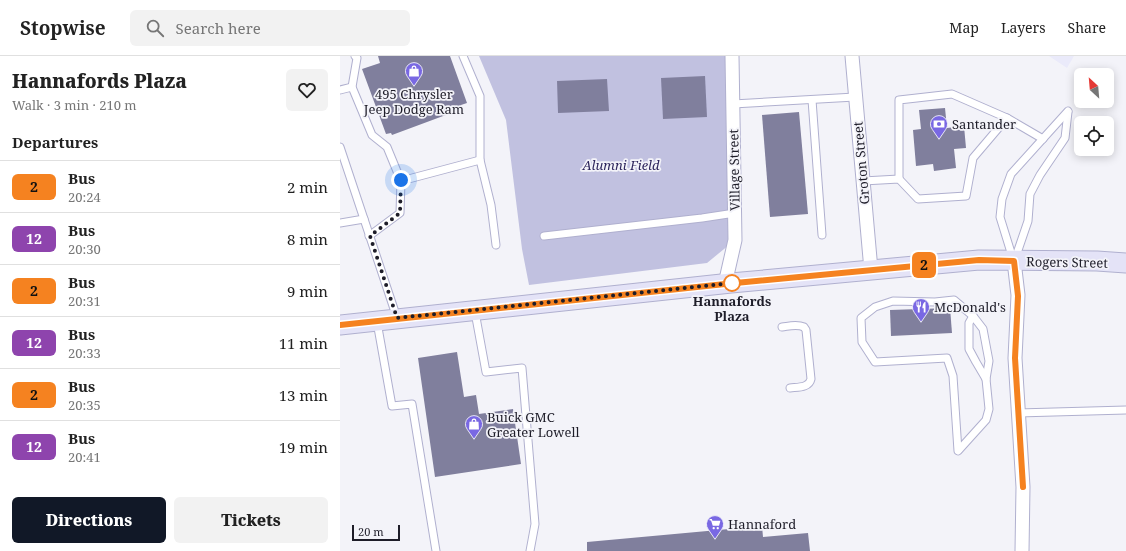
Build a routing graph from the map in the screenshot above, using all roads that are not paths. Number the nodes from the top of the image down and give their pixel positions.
1 (355, 56) edge
2 (463, 56) edge
3 (732, 56) edge
4 (852, 56) edge
5 (352, 87) junction
6 (340, 90) edge
7 (855, 98) junction
8 (812, 100) junction
9 (733, 104) junction
10 (1007, 118) junction
11 (1043, 139) junction
12 (340, 147) edge
13 (480, 160) junction
14 (899, 179) junction
15 (401, 180) junction
16 (863, 181) junction
17 (735, 213) junction
18 (364, 218) junction
19 (340, 224) edge
20 (822, 235) dead end
21 (370, 236) junction
22 (544, 236) dead end
23 (496, 245) dead end
24 (1014, 261) junction
25 (1126, 263) edge
26 (871, 270) junction
27 (725, 284) junction
28 (474, 310) junction
29 (973, 316) junction
30 (397, 318) junction
31 (377, 320) junction
32 (340, 325) edge
33 (782, 327) dead end
34 (986, 379) junction
35 (790, 388) dead end
36 (1126, 410) edge
37 (1018, 413) junction
38 (436, 551) edge
39 (530, 551) edge
40 (1022, 551) edge

1 - 5 lane
2 - 13 lane
3 - 9 street, Village Street
4 - 7 street, Groton Street
5 - 6 lane
5 - 15 lane
7 - 8 lane
7 - 16 street, Groton Street
8 - 9 lane
8 - 20 lane
9 - 17 street, Village Street
10 - 11 lane
10 - 14 lane
10 - 14 lane
11 - 24 lane
11 - 24 lane
12 - 18 lane
13 - 15 lane
13 - 23 lane
14 - 16 lane
15 - 21 lane
16 - 26 street, Groton Street
17 - 22 lane
17 - 27 street, Village Street
18 - 19 lane
18 - 21 lane
21 - 30 lane
24 - 25 main road, Rogers Street
24 - 26 main road, Rogers Street
24 - 37 street
26 - 27 main road, Rogers Street
27 - 28 main road, Rogers Street
28 - 30 main road, Rogers Street
28 - 39 lane
29 - 34 lane
29 - 34 lane
29 - 34 lane
30 - 31 main road, Rogers Street
31 - 32 main road, Rogers Street
31 - 38 lane
33 - 35 lane
36 - 37 lane
37 - 40 street

